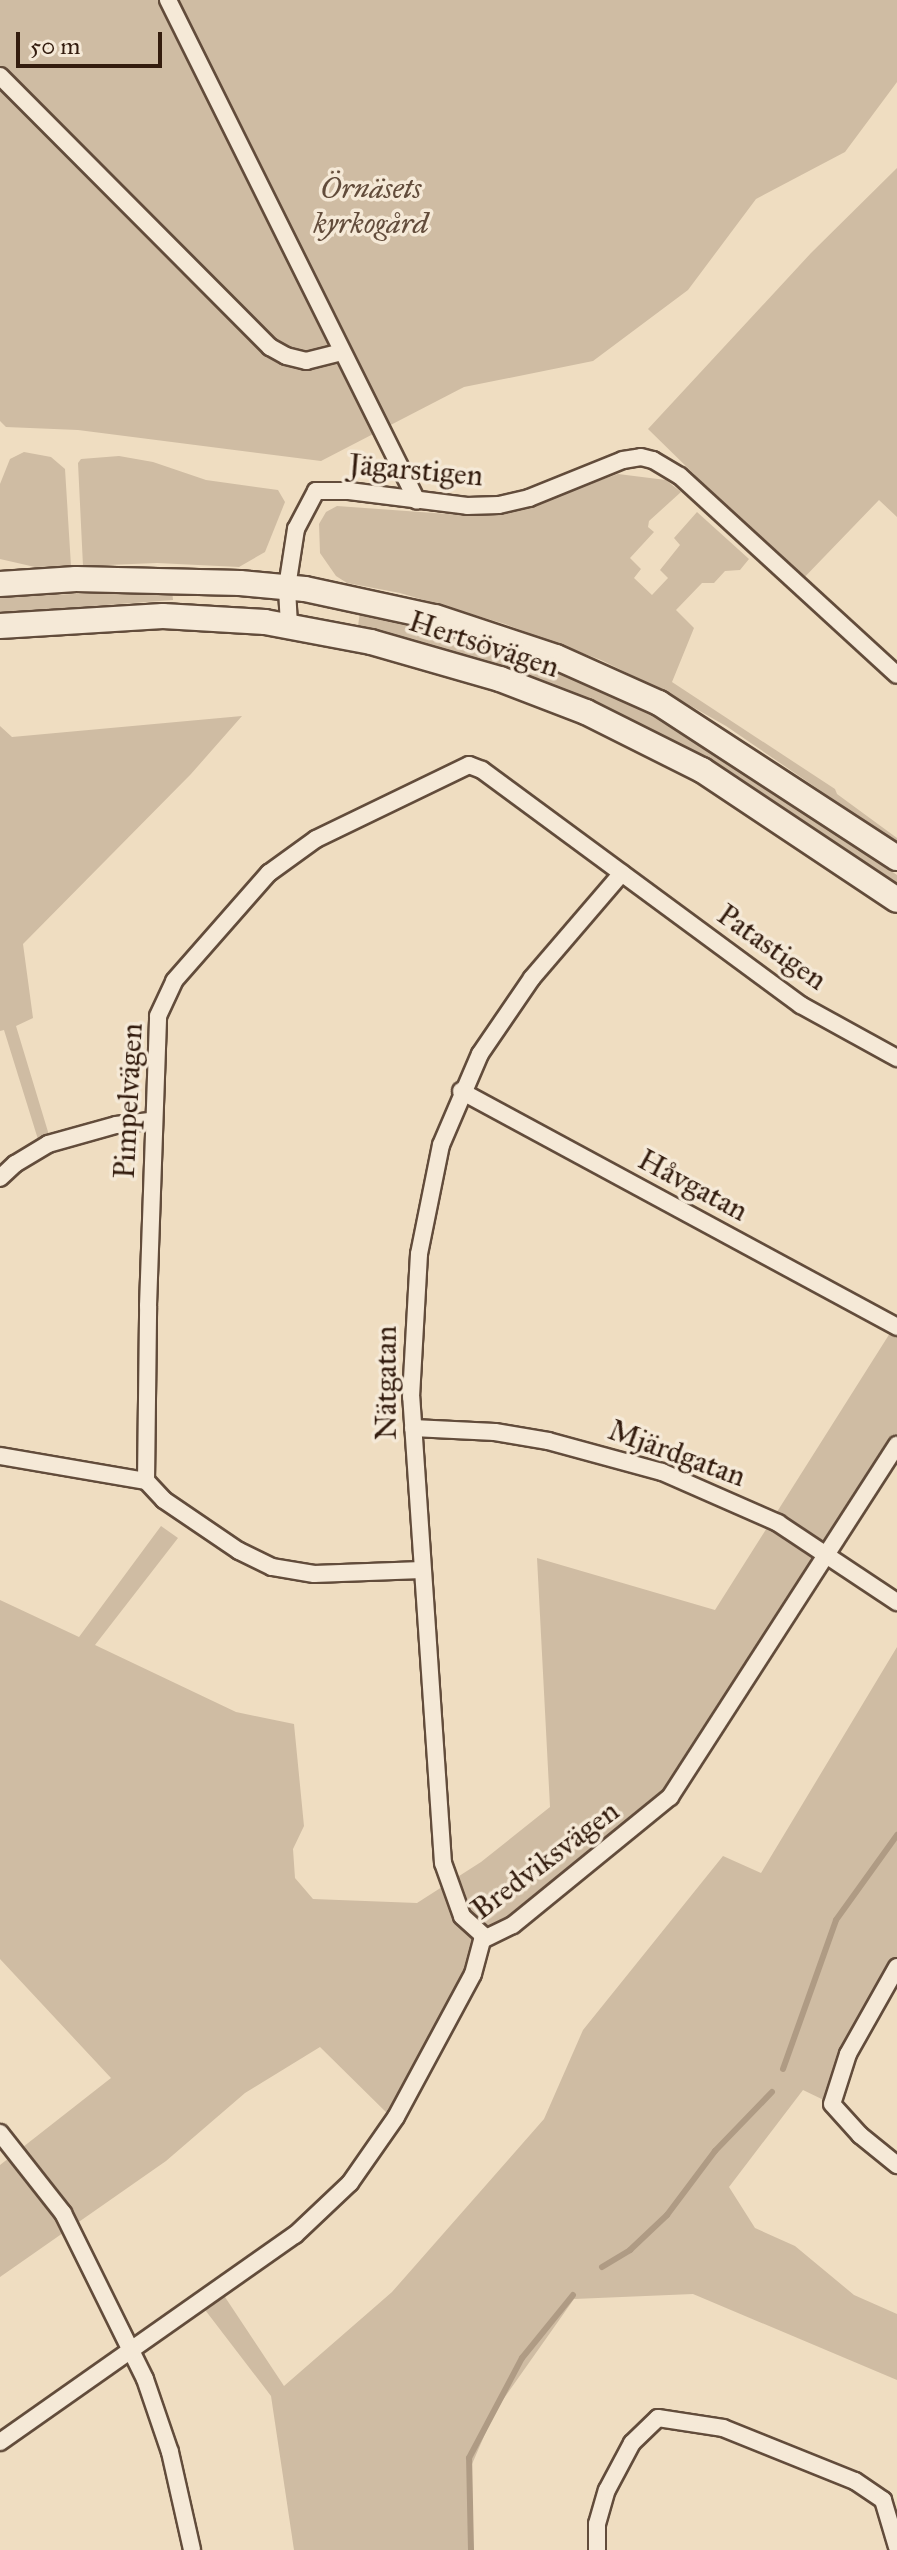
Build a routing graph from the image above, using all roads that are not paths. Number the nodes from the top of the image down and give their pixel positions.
1 (168, 0) edge
2 (0, 76) edge
3 (342, 352) junction
4 (417, 501) junction
5 (0, 584) edge
6 (287, 587) junction
7 (0, 626) edge
8 (289, 626) junction
9 (897, 675) edge
10 (897, 858) edge
11 (622, 873) junction
12 (897, 900) edge
13 (897, 1058) edge
14 (461, 1091) junction
15 (154, 1120) junction
16 (0, 1178) edge
17 (897, 1327) edge
18 (413, 1428) junction
19 (897, 1445) edge
20 (0, 1456) edge
21 (146, 1481) junction
22 (828, 1554) junction
23 (422, 1570) junction
24 (897, 1602) edge
25 (485, 1937) junction
26 (897, 1967) edge
27 (0, 2133) edge
28 (897, 2165) edge
29 (131, 2350) junction
30 (0, 2442) edge
31 (897, 2547) edge
32 (192, 2550) edge
33 (597, 2550) edge

1 - 3 street
2 - 3 street
3 - 4 street
4 - 6 street, Jägarstigen
4 - 9 street, Jägarstigen
5 - 6 main road, Hertsövägen
6 - 8 street, Jägarstigen
6 - 10 main road, Hertsövägen
7 - 8 main road, Hertsövägen
8 - 12 main road, Hertsövägen
11 - 13 street, Patastigen
11 - 14 street, Nätgatan
11 - 15 street, Pimpelvägen
14 - 17 street, Håvgatan
14 - 18 street, Nätgatan
15 - 16 street
15 - 21 street, Pimpelvägen
18 - 22 street, Mjärdgatan
18 - 23 street, Nätgatan
19 - 22 street, Bredviksvägen
20 - 21 street
21 - 23 street
22 - 24 street, Mjärdgatan
22 - 25 street, Bredviksvägen
23 - 25 street, Nätgatan
25 - 29 street, Bredviksvägen
26 - 28 street
27 - 29 street
29 - 30 street, Bredviksvägen
29 - 32 street
31 - 33 street

